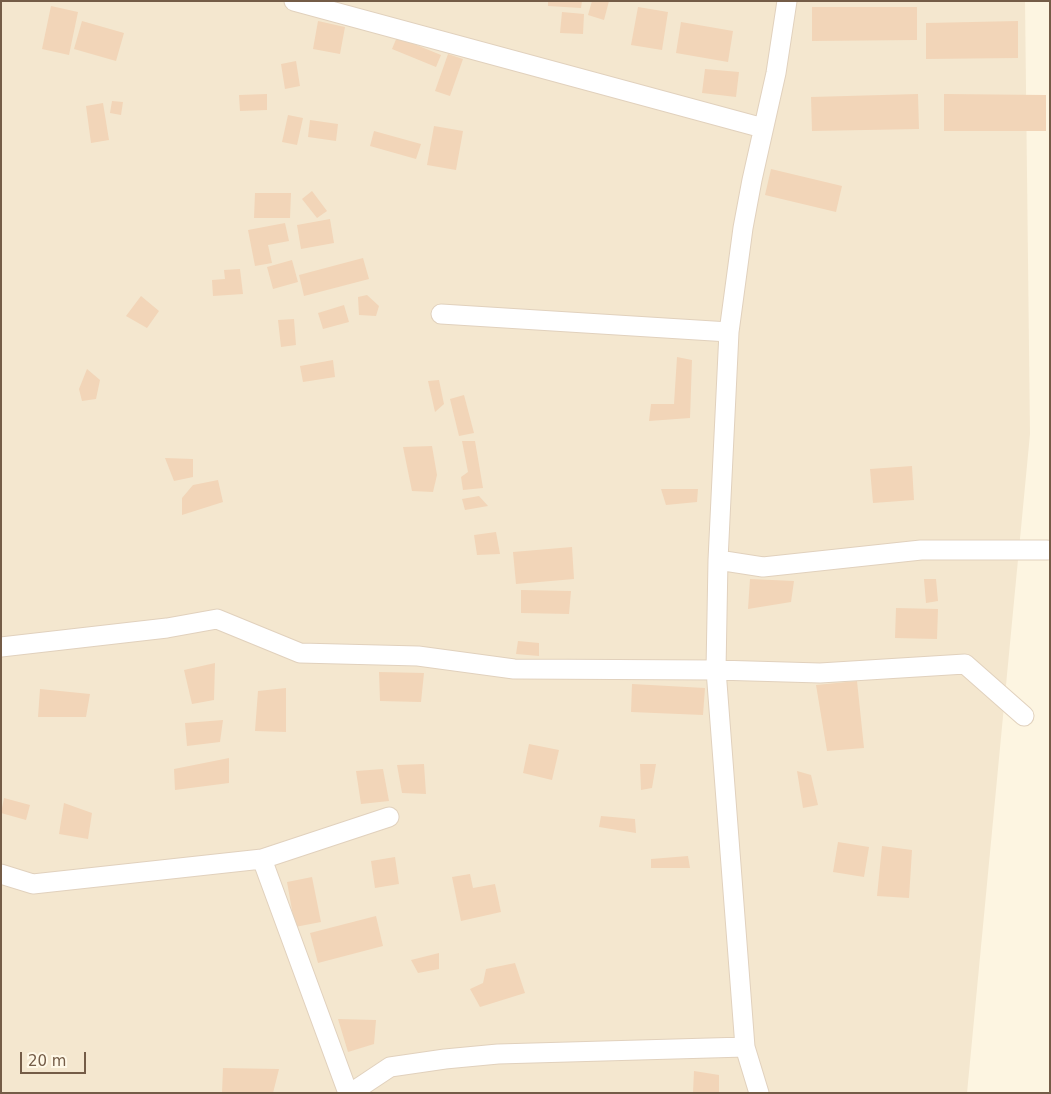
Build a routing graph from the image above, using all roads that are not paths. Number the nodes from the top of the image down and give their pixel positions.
1 (294, 1) edge
2 (787, 1) edge
3 (763, 128) junction
4 (441, 314) dead end
5 (729, 332) junction
6 (1047, 550) dead end
7 (718, 560) junction
8 (1, 647) edge
9 (716, 670) junction
10 (1024, 716) dead end
11 (389, 816) dead end
12 (262, 859) junction
13 (1, 874) edge
14 (745, 1047) junction
15 (349, 1093) edge
16 (758, 1093) edge

1 - 3 street
2 - 3 street
3 - 5 street
4 - 5 street
5 - 7 street
6 - 7 street
7 - 9 street
8 - 9 street
9 - 10 street
9 - 14 street
11 - 12 street
12 - 13 street
12 - 15 street
14 - 15 street
14 - 16 street

